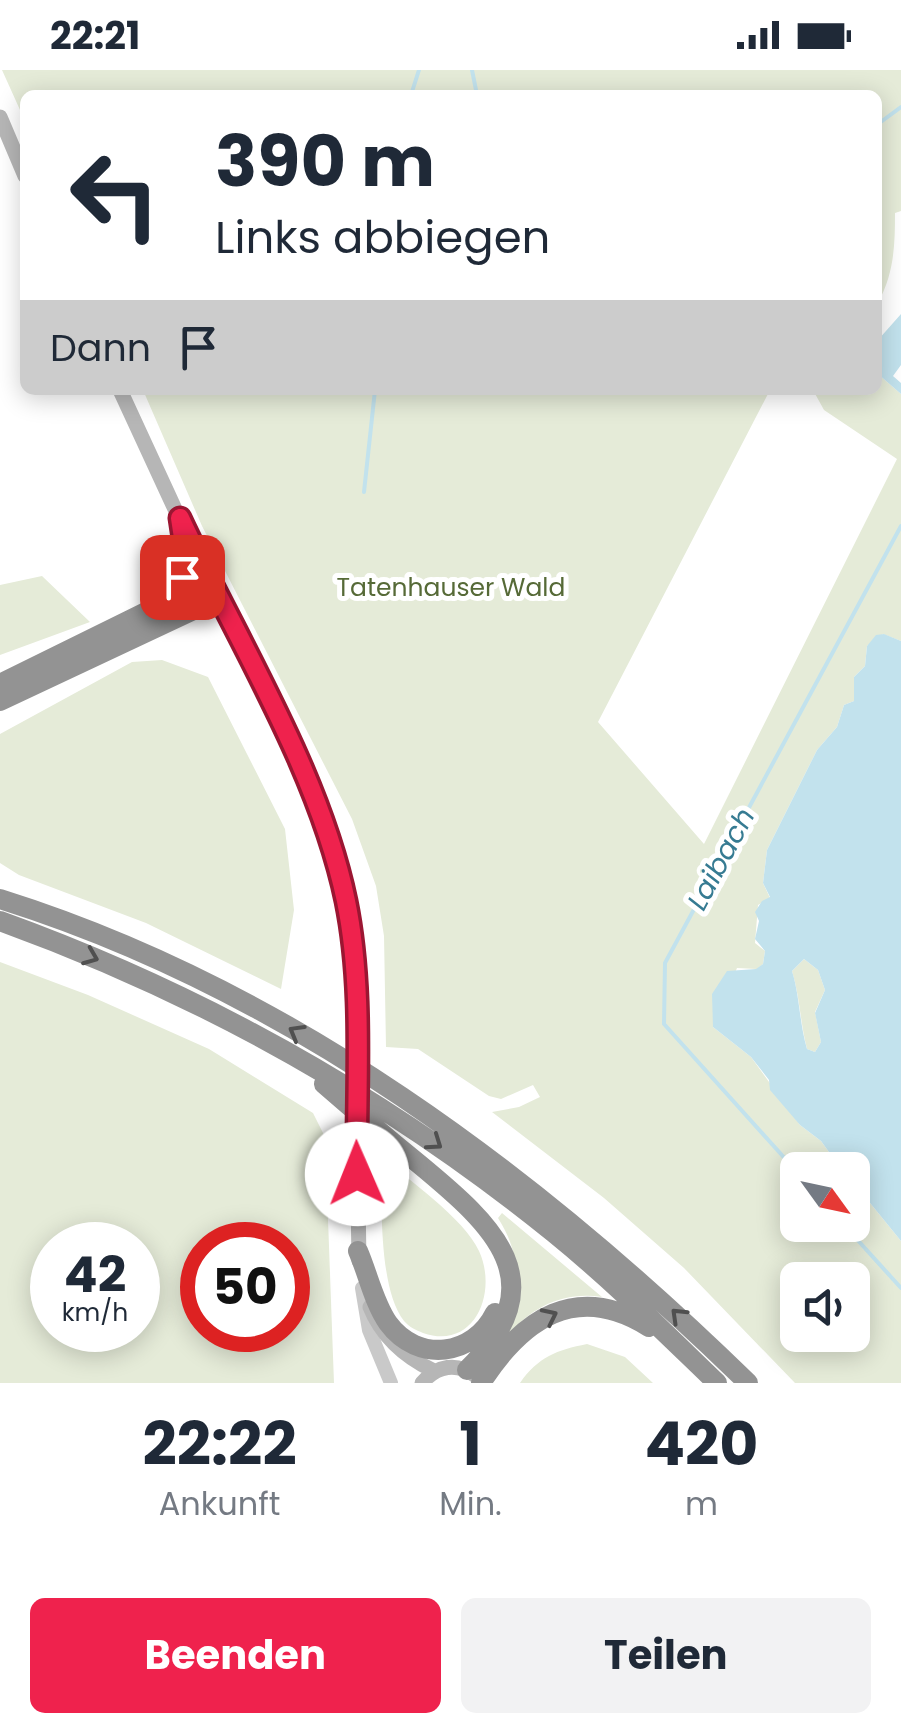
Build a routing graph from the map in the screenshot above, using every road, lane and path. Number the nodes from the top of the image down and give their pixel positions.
1 (0, 116) edge
2 (20, 164) edge
3 (122, 395) edge
4 (180, 518) junction
5 (213, 590) junction
6 (169, 602) junction
7 (0, 684) edge
8 (0, 701) edge
9 (3, 898) edge
10 (0, 922) edge
11 (263, 1036) junction
12 (358, 1251) junction
13 (502, 1252) junction
14 (362, 1288) junction
15 (386, 1336) junction
16 (675, 1343) junction
17 (434, 1371) junction
18 (474, 1377) edge
19 (390, 1383) edge
20 (420, 1383) edge
21 (717, 1383) edge
22 (748, 1383) edge

1 - 2 main road
3 - 4 main road
4 - 5 main road
4 - 6 highway
5 - 6 highway
5 - 8 highway
5 - 12 main road, bridge
6 - 7 highway
22 -> 9 highway
10 -> 11 highway
11 - 13 highway
11 -> 16 highway
12 - 13 highway
12 - 14 main road
13 - 18 highway
14 - 15 main road
14 - 19 street
15 - 17 main road
15 - 20 main road
18 -> 16 highway
16 - 21 highway
17 - 18 main road
17 - 20 main road

